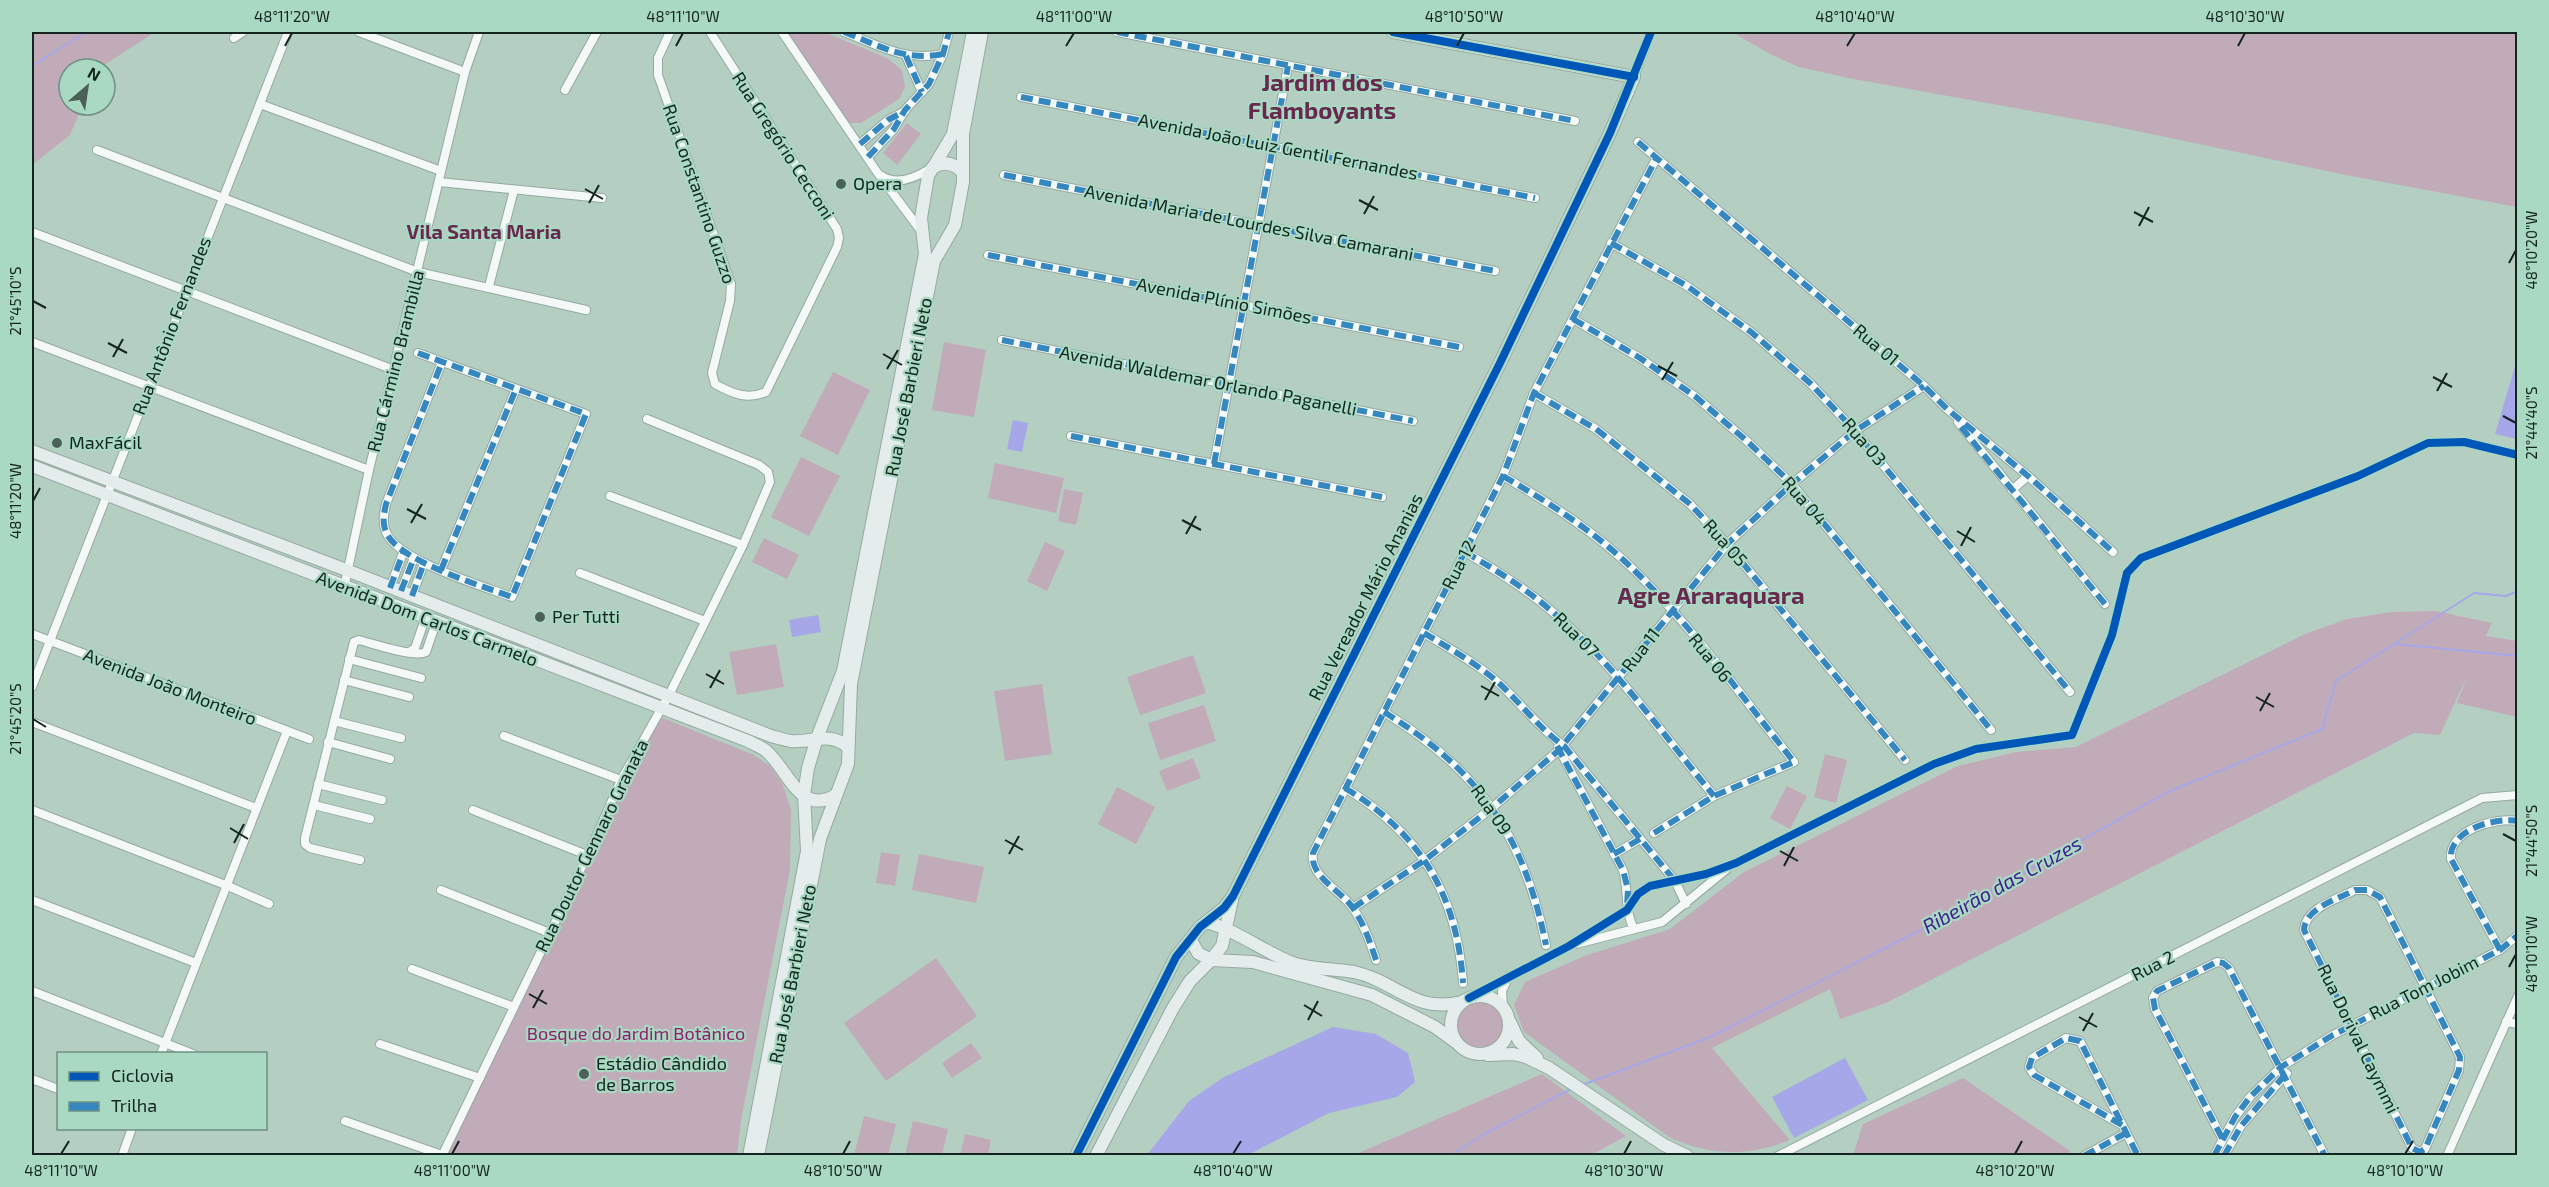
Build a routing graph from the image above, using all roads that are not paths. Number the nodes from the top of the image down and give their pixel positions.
1 (243, 32) edge
2 (288, 32) edge
3 (359, 32) edge
4 (479, 32) edge
5 (597, 32) edge
6 (670, 32) edge
7 (710, 32) edge
8 (782, 32) edge
9 (844, 32) edge
10 (949, 32) edge
11 (973, 32) edge
12 (982, 32) edge
13 (1117, 32) edge
14 (1394, 32) edge
15 (1652, 32) edge
16 (234, 38) dead end
17 (943, 54) junction
18 (906, 56) junction
19 (1287, 66) junction
20 (465, 72) junction
21 (1634, 77) junction
22 (565, 90) dead end
23 (922, 92) junction
24 (1021, 97) dead end
25 (260, 104) junction
26 (905, 110) junction
27 (1575, 121) dead end
28 (1638, 142) dead end
29 (860, 144) junction
30 (1274, 146) junction
31 (97, 150) dead end
32 (868, 157) junction
33 (1656, 159) junction
34 (932, 168) junction
35 (441, 171) junction
36 (877, 172) junction
37 (962, 172) junction
38 (1004, 175) dead end
39 (439, 183) junction
40 (514, 190) junction
41 (602, 198) dead end
42 (1535, 198) dead end
43 (222, 199) junction
44 (1259, 225) junction
45 (921, 231) junction
46 (32, 232) edge
47 (950, 235) junction
48 (1611, 243) junction
49 (988, 255) dead end
50 (1495, 271) dead end
51 (418, 272) junction
52 (489, 286) junction
53 (186, 292) junction
54 (1244, 305) junction
55 (586, 309) dead end
56 (1573, 319) junction
57 (1002, 340) dead end
58 (32, 342) edge
59 (1459, 348) dead end
60 (418, 353) dead end
61 (442, 362) junction
62 (394, 370) junction
63 (1229, 385) junction
64 (1924, 386) junction
65 (148, 388) junction
66 (516, 389) junction
67 (766, 392) joint
68 (1534, 393) junction
69 (1947, 409) junction
70 (647, 419) dead end
71 (1413, 421) dead end
72 (1856, 431) junction
73 (1071, 435) dead end
74 (32, 451) edge
75 (2517, 455) edge
76 (1214, 464) junction
77 (32, 466) edge
78 (369, 470) junction
79 (1503, 476) junction
80 (2028, 476) junction
81 (112, 482) junction
82 (1792, 484) junction
83 (2012, 490) junction
84 (106, 496) junction
85 (610, 496) dead end
86 (1382, 496) dead end
87 (217, 522) junction
88 (212, 537) junction
89 (1727, 544) junction
90 (743, 545) junction
91 (1465, 552) junction
92 (2113, 552) dead end
93 (403, 553) junction
94 (414, 558) junction
95 (424, 563) junction
96 (441, 570) junction
97 (349, 571) junction
98 (580, 573) dead end
99 (344, 588) junction
100 (401, 592) junction
101 (2105, 604) dead end
102 (1673, 610) junction
103 (431, 621) junction
104 (705, 621) junction
105 (1424, 633) junction
106 (32, 634) edge
107 (49, 640) junction
108 (541, 645) junction
109 (349, 659) junction
110 (535, 660) junction
111 (421, 678) dead end
112 (344, 680) junction
113 (1618, 680) junction
114 (32, 687) edge
115 (2070, 692) dead end
116 (669, 695) junction
117 (409, 697) dead end
118 (662, 709) junction
119 (1384, 712) junction
120 (334, 721) junction
121 (32, 722) edge
122 (1991, 730) dead end
123 (287, 731) junction
124 (504, 736) dead end
125 (401, 738) dead end
126 (816, 738) junction
127 (309, 739) dead end
128 (328, 742) junction
129 (848, 747) junction
130 (1562, 748) junction
131 (390, 759) dead end
132 (1905, 759) dead end
133 (621, 780) junction
134 (318, 784) junction
135 (1345, 788) junction
136 (804, 795) junction
137 (836, 795) junction
138 (2517, 795) edge
139 (1714, 796) junction
140 (382, 800) dead end
141 (314, 806) junction
142 (1493, 807) junction
143 (256, 808) junction
144 (32, 810) edge
145 (473, 810) dead end
146 (370, 819) dead end
147 (2517, 821) edge
148 (1654, 833) dead end
149 (1640, 839) junction
150 (1614, 854) junction
151 (587, 855) junction
152 (360, 860) dead end
153 (1425, 860) junction
154 (1736, 863) junction
155 (1675, 881) junction
156 (228, 886) junction
157 (441, 890) dead end
158 (1233, 896) junction
159 (32, 900) edge
160 (269, 904) dead end
161 (1686, 904) junction
162 (1353, 908) junction
163 (1627, 910) junction
164 (1206, 922) junction
165 (1226, 929) junction
166 (1634, 929) junction
167 (550, 933) junction
168 (2517, 935) edge
169 (1191, 940) junction
170 (1546, 945) dead end
171 (1569, 946) junction
172 (2499, 950) junction
173 (1211, 960) junction
174 (1376, 960) dead end
175 (196, 963) junction
176 (412, 969) dead end
177 (1510, 975) junction
178 (1463, 983) dead end
179 (2426, 987) junction
180 (32, 990) edge
181 (2517, 996) edge
182 (1465, 1000) junction
183 (513, 1007) junction
184 (1506, 1012) junction
185 (2506, 1022) junction
186 (2517, 1024) edge
187 (2351, 1025) junction
188 (166, 1042) junction
189 (1457, 1043) junction
190 (381, 1044) dead end
191 (161, 1052) edge
192 (191, 1052) edge
193 (1488, 1055) junction
194 (1549, 1068) junction
195 (2283, 1071) junction
196 (480, 1078) junction
197 (32, 1079) edge
198 (57, 1089) edge
199 (345, 1121) dead end
200 (2124, 1129) junction
201 (131, 1130) edge
202 (2222, 1138) junction
203 (1664, 1145) junction
204 (1789, 1153) edge
205 (2227, 1153) edge
206 (122, 1155) edge
207 (442, 1155) edge
208 (749, 1155) edge
209 (758, 1155) edge
210 (1076, 1155) edge
211 (1096, 1155) edge
212 (1672, 1155) edge
213 (1687, 1155) edge
214 (1778, 1155) edge
215 (2084, 1155) edge
216 (2138, 1155) edge
217 (2214, 1155) edge
218 (2325, 1155) edge
219 (2447, 1155) edge

1 - 16 street
2 - 25 street, Rua Antônio Fernandes
3 - 20 street
4 - 20 street, Rua Cármino Brambilla
5 - 22 street
6 - 67 street, Rua Constantino Guzzo
7 - 67 street, Rua Gregório Cecconi
8 - 29 street
9 - 18 street
10 - 17 street
11 - 34 street, Rua José Barbieri Neto
12 - 37 street, Rua José Barbieri Neto
13 - 19 street
14 - 21 street
15 - 21 street, Rua Vereador Mário Ananias
17 - 18 street
17 - 23 street
18 - 23 street
19 - 27 street
19 - 30 street
20 - 35 street, Rua Cármino Brambilla
21 - 158 street, Rua Vereador Mário Ananias
23 - 26 street
24 - 30 street, Avenida João Luiz Gentil Fernandes
25 - 35 street
25 - 43 street, Rua Antônio Fernandes
26 - 29 street
26 - 32 street
28 - 33 street, Rua 01
29 - 32 street
30 - 42 street, Avenida João Luiz Gentil Fernandes
30 - 44 street
31 - 43 street
32 - 36 street
33 - 48 street, Rua 12
33 - 64 street, Rua 01
34 - 36 street
34 - 37 street
34 - 45 street, Rua José Barbieri Neto
35 - 39 street, Rua Cármino Brambilla
36 - 45 street
37 - 47 street, Rua José Barbieri Neto
38 - 44 street, Avenida Maria de Lourdes Silva Camarani
39 - 40 street
39 - 51 street, Rua Cármino Brambilla
40 - 41 street
40 - 52 street
43 - 51 street
43 - 53 street, Rua Antônio Fernandes
44 - 50 street, Avenida Maria de Lourdes Silva Camarani
44 - 54 street
45 - 47 street
45 - 126 street, Rua José Barbieri Neto
46 - 53 street
47 - 129 street, Rua José Barbieri Neto
48 - 56 street, Rua 12
48 - 72 street, Rua 03
49 - 54 street, Avenida Plínio Simões
51 - 52 street
51 - 62 street, Rua Cármino Brambilla
52 - 55 street
53 - 62 street
53 - 65 street, Rua Antônio Fernandes
54 - 59 street, Avenida Plínio Simões
54 - 63 street
56 - 68 street, Rua 12
56 - 82 street, Rua 04
57 - 63 street, Avenida Waldemar Orlando Paganelli
58 - 65 street
60 - 61 street
61 - 66 street
61 - 93 street
62 - 78 street, Rua Cármino Brambilla
63 - 71 street, Avenida Waldemar Orlando Paganelli
63 - 76 street
64 - 69 street, Rua 01
64 - 72 street, Rua 11
65 - 78 street
65 - 81 street, Rua Antônio Fernandes
66 - 96 street
66 - 96 street
68 - 79 street, Rua 12
68 - 89 street, Rua 05
69 - 80 street, Rua 01
69 - 83 street
70 - 90 street, Rua Doutor Gennaro Granata
72 - 82 street, Rua 11
72 - 115 street, Rua 03
73 - 76 street
74 - 81 street, Avenida Dom Carlos Carmelo
75 - 154 street
76 - 86 street
77 - 84 street, Avenida Dom Carlos Carmelo
78 - 97 street, Rua Cármino Brambilla
79 - 91 street, Rua 12
79 - 102 street, Rua 06
80 - 83 street
80 - 92 street, Rua 01
81 - 84 street, Rua Antônio Fernandes
81 - 87 street, Avenida Dom Carlos Carmelo
82 - 89 street, Rua 11
82 - 122 street, Rua 04
83 - 101 street
84 - 88 street, Avenida Dom Carlos Carmelo
84 - 107 street, Rua Antônio Fernandes
85 - 90 street
87 - 88 street
87 - 97 street, Avenida Dom Carlos Carmelo
88 - 99 street, Avenida Dom Carlos Carmelo
89 - 102 street, Rua 11
89 - 132 street, Rua 05
90 - 104 street, Rua Doutor Gennaro Granata
91 - 105 street, Rua 12
91 - 113 street, Rua 07
93 - 94 street
93 - 100 street
94 - 95 street
94 - 100 street
95 - 96 street
95 - 100 street
97 - 99 street, Rua Cármino Brambilla
97 - 100 street, Avenida Dom Carlos Carmelo
98 - 104 street
99 - 103 street, Avenida Dom Carlos Carmelo
100 - 108 street, Avenida Dom Carlos Carmelo
102 - 113 street, Rua 11
102 - 139 street, Rua 06
103 - 109 street
103 - 110 street, Avenida Dom Carlos Carmelo
104 - 116 street, Rua Doutor Gennaro Granata
105 - 119 street, Rua 12
105 - 130 street
106 - 107 street, Avenida João Monteiro
107 - 114 street, Rua Antônio Fernandes
107 - 123 street, Avenida João Monteiro
108 - 110 street
108 - 116 street, Avenida Dom Carlos Carmelo
109 - 111 street
109 - 112 street
110 - 118 street, Avenida Dom Carlos Carmelo
112 - 117 street
112 - 120 street
113 - 130 street, Rua 11
113 - 139 street, Rua 07
116 - 118 street, Rua Doutor Gennaro Granata
116 - 126 street, Avenida Dom Carlos Carmelo
118 - 133 street, Rua Doutor Gennaro Granata
118 - 136 street, Avenida Dom Carlos Carmelo
119 - 135 street, Rua 12
119 - 142 street, Rua 09
120 - 125 street
120 - 128 street
121 - 143 street
123 - 127 street, Avenida João Monteiro
123 - 143 street
124 - 133 street
126 - 129 street, Avenida Dom Carlos Carmelo
126 - 136 street, Rua José Barbieri Neto
128 - 131 street
128 - 134 street
129 - 137 street, Rua José Barbieri Neto
130 - 142 street, Rua 11
130 - 149 street
130 - 150 street
133 - 151 street, Rua Doutor Gennaro Granata
134 - 140 street
134 - 141 street
135 - 153 street
135 - 162 street, Rua 12
136 - 137 street
136 - 208 street, Rua José Barbieri Neto
137 - 209 street, Rua José Barbieri Neto
138 - 204 street, Rua 2
139 - 148 street
141 - 146 street
141 - 152 street
142 - 153 street, Rua 11
142 - 170 street, Rua 09
143 - 156 street
144 - 156 street
145 - 151 street
147 - 172 street
149 - 150 street
149 - 155 street
150 - 163 street
151 - 167 street, Rua Doutor Gennaro Granata
153 - 162 street, Rua 11
153 - 178 street
154 - 155 street
154 - 161 street
155 - 161 street
155 - 163 street
156 - 160 street
156 - 175 street
157 - 167 street
158 - 164 street, Rua Vereador Mário Ananias
158 - 165 street, Rua Vereador Mário Ananias
159 - 175 street
161 - 166 street
162 - 174 street, Rua 12
163 - 166 street
163 - 171 street
164 - 165 street
164 - 169 street, Rua Vereador Mário Ananias
165 - 173 street, Rua Vereador Mário Ananias
165 - 182 street
166 - 171 street
167 - 183 street, Rua Doutor Gennaro Granata
168 - 172 street, Rua Tom Jobim
169 - 173 street
169 - 210 street, Rua Vereador Mário Ananias
171 - 177 street
172 - 179 street, Rua Tom Jobim
173 - 189 street
173 - 211 street
175 - 188 street
176 - 183 street
177 - 182 street
177 - 184 street
179 - 187 street, Rua Tom Jobim
179 - 187 street, Rua Dorival Caymmi
179 - 187 street, Rua Dorival Caymmi
180 - 188 street
181 - 185 street
182 - 184 street
182 - 189 street
183 - 196 street, Rua Doutor Gennaro Granata
184 - 193 street
184 - 194 street
185 - 186 street
185 - 219 street
187 - 195 street, Rua Tom Jobim
188 - 191 street
188 - 192 street
189 - 193 street
190 - 196 street
193 - 194 street
194 - 203 street
195 - 202 street, Rua Tom Jobim
195 - 202 street
195 - 205 street, Rua Tom Jobim
195 - 218 street
196 - 207 street, Rua Doutor Gennaro Granata
197 - 198 street
199 - 207 street
200 - 200 street
200 - 215 street
200 - 216 street
201 - 206 street
202 - 217 street, Rua Tom Jobim
203 - 212 street
203 - 213 street
204 - 214 street, Rua 2

